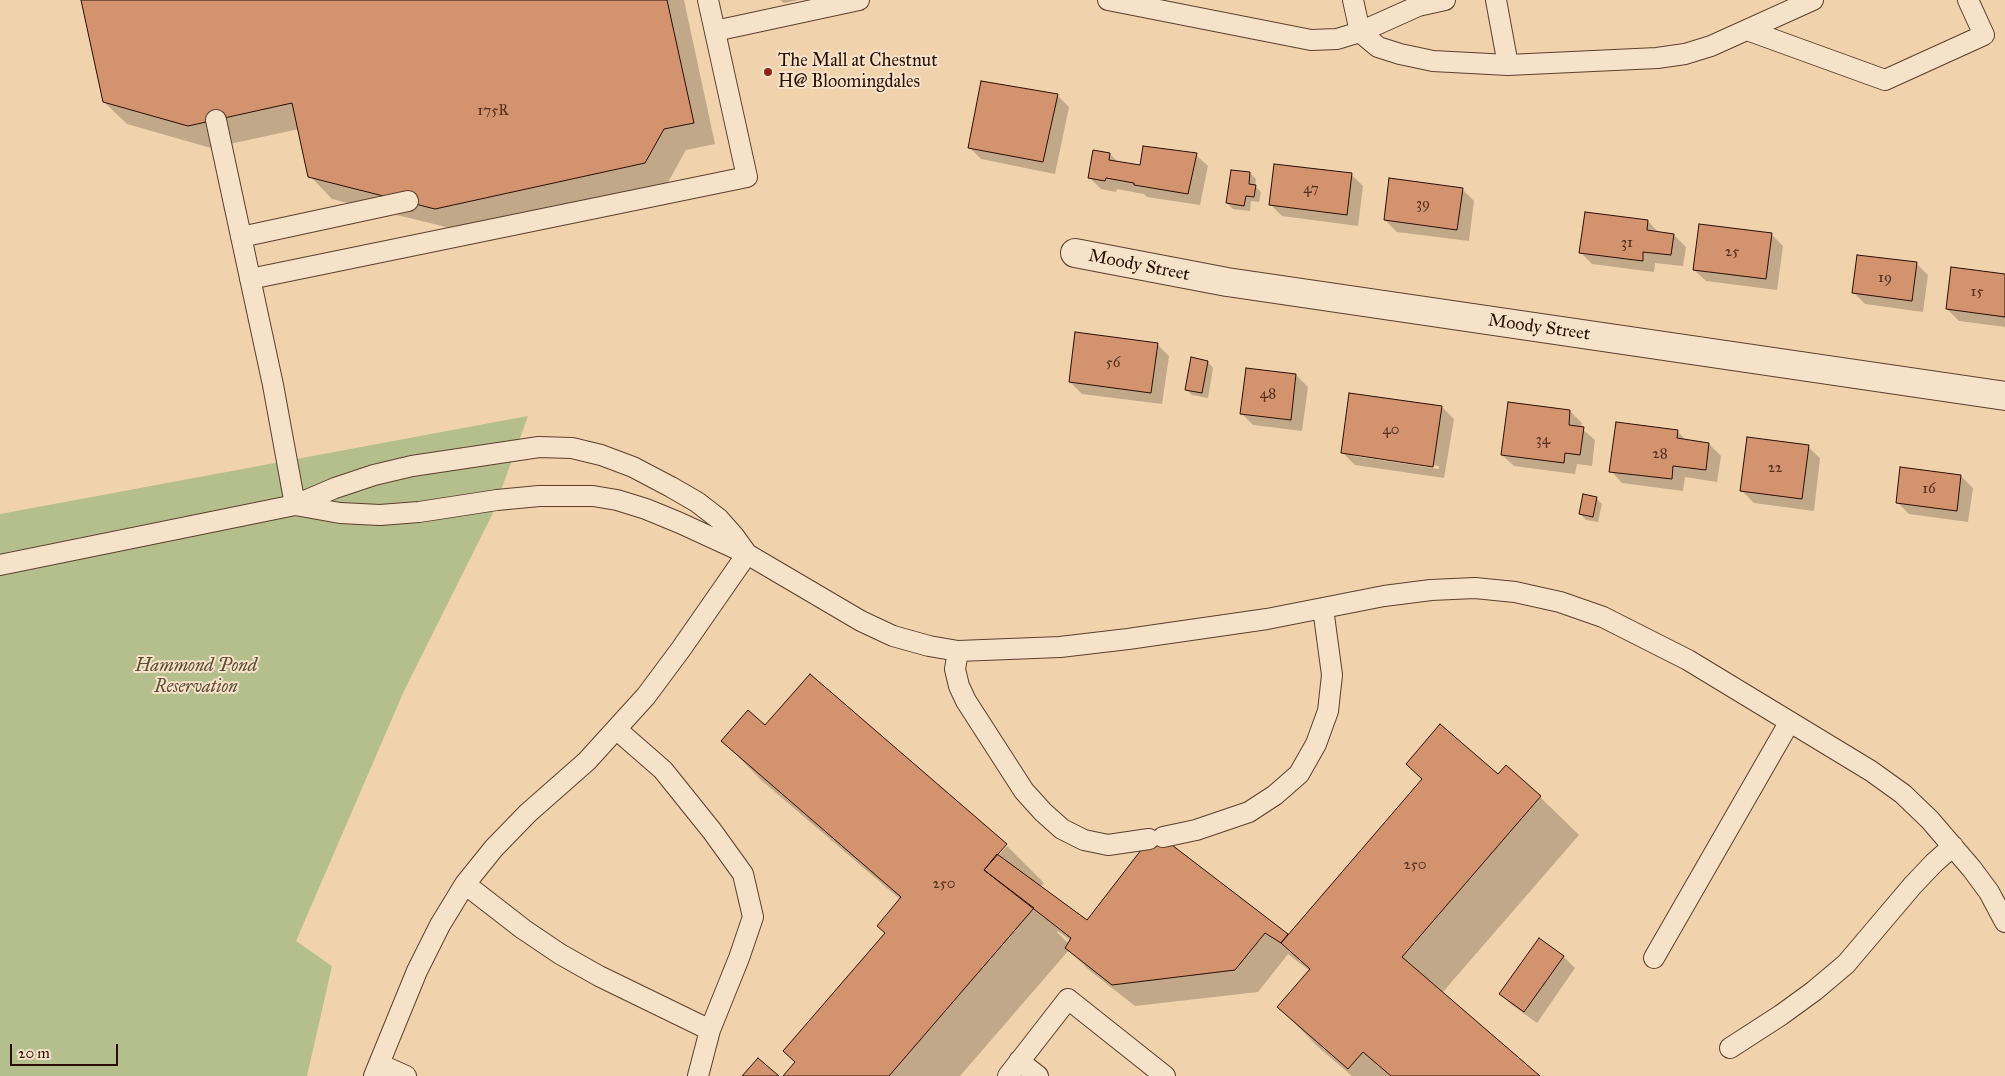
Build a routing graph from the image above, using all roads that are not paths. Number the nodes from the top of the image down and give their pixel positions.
1 (708, 0) edge
2 (859, 0) edge
3 (1108, 0) edge
4 (1353, 0) edge
5 (1445, 0) edge
6 (1496, 0) edge
7 (1813, 0) edge
8 (1968, 0) edge
9 (1747, 30) junction
10 (715, 31) junction
11 (1360, 32) junction
12 (1508, 65) junction
13 (216, 120) dead end
14 (408, 201) dead end
15 (241, 238) junction
16 (1075, 253) dead end
17 (250, 279) junction
18 (2005, 396) edge
19 (294, 505) junction
20 (747, 554) junction
21 (0, 565) edge
22 (1323, 608) junction
23 (958, 651) junction
24 (1789, 723) junction
25 (616, 729) junction
26 (1953, 846) junction
27 (465, 884) junction
28 (2005, 922) edge
29 (1654, 958) dead end
30 (710, 1030) junction
31 (1730, 1048) dead end
32 (1013, 1069) edge
33 (377, 1070) edge
34 (406, 1076) edge
35 (698, 1076) edge
36 (1038, 1076) edge
37 (1165, 1076) edge

1 - 10 lane
2 - 10 lane
3 - 11 lane
4 - 11 lane
5 - 11 lane
6 - 12 lane
7 - 9 lane
8 - 9 lane
9 - 12 lane
10 - 17 lane
11 - 12 lane
13 - 15 lane
14 - 15 lane
15 - 17 lane
16 - 18 street, Moody Street
17 - 19 lane
19 - 20 lane
19 - 20 lane
19 - 21 lane
20 - 23 lane
20 - 25 lane
22 - 23 lane
22 - 23 lane
22 - 24 lane
24 - 26 lane
24 - 29 lane
25 - 27 lane
25 - 30 lane
26 - 28 lane
26 - 31 lane
27 - 30 lane
27 - 33 lane
30 - 35 lane
32 - 36 lane
32 - 37 lane
33 - 34 lane

